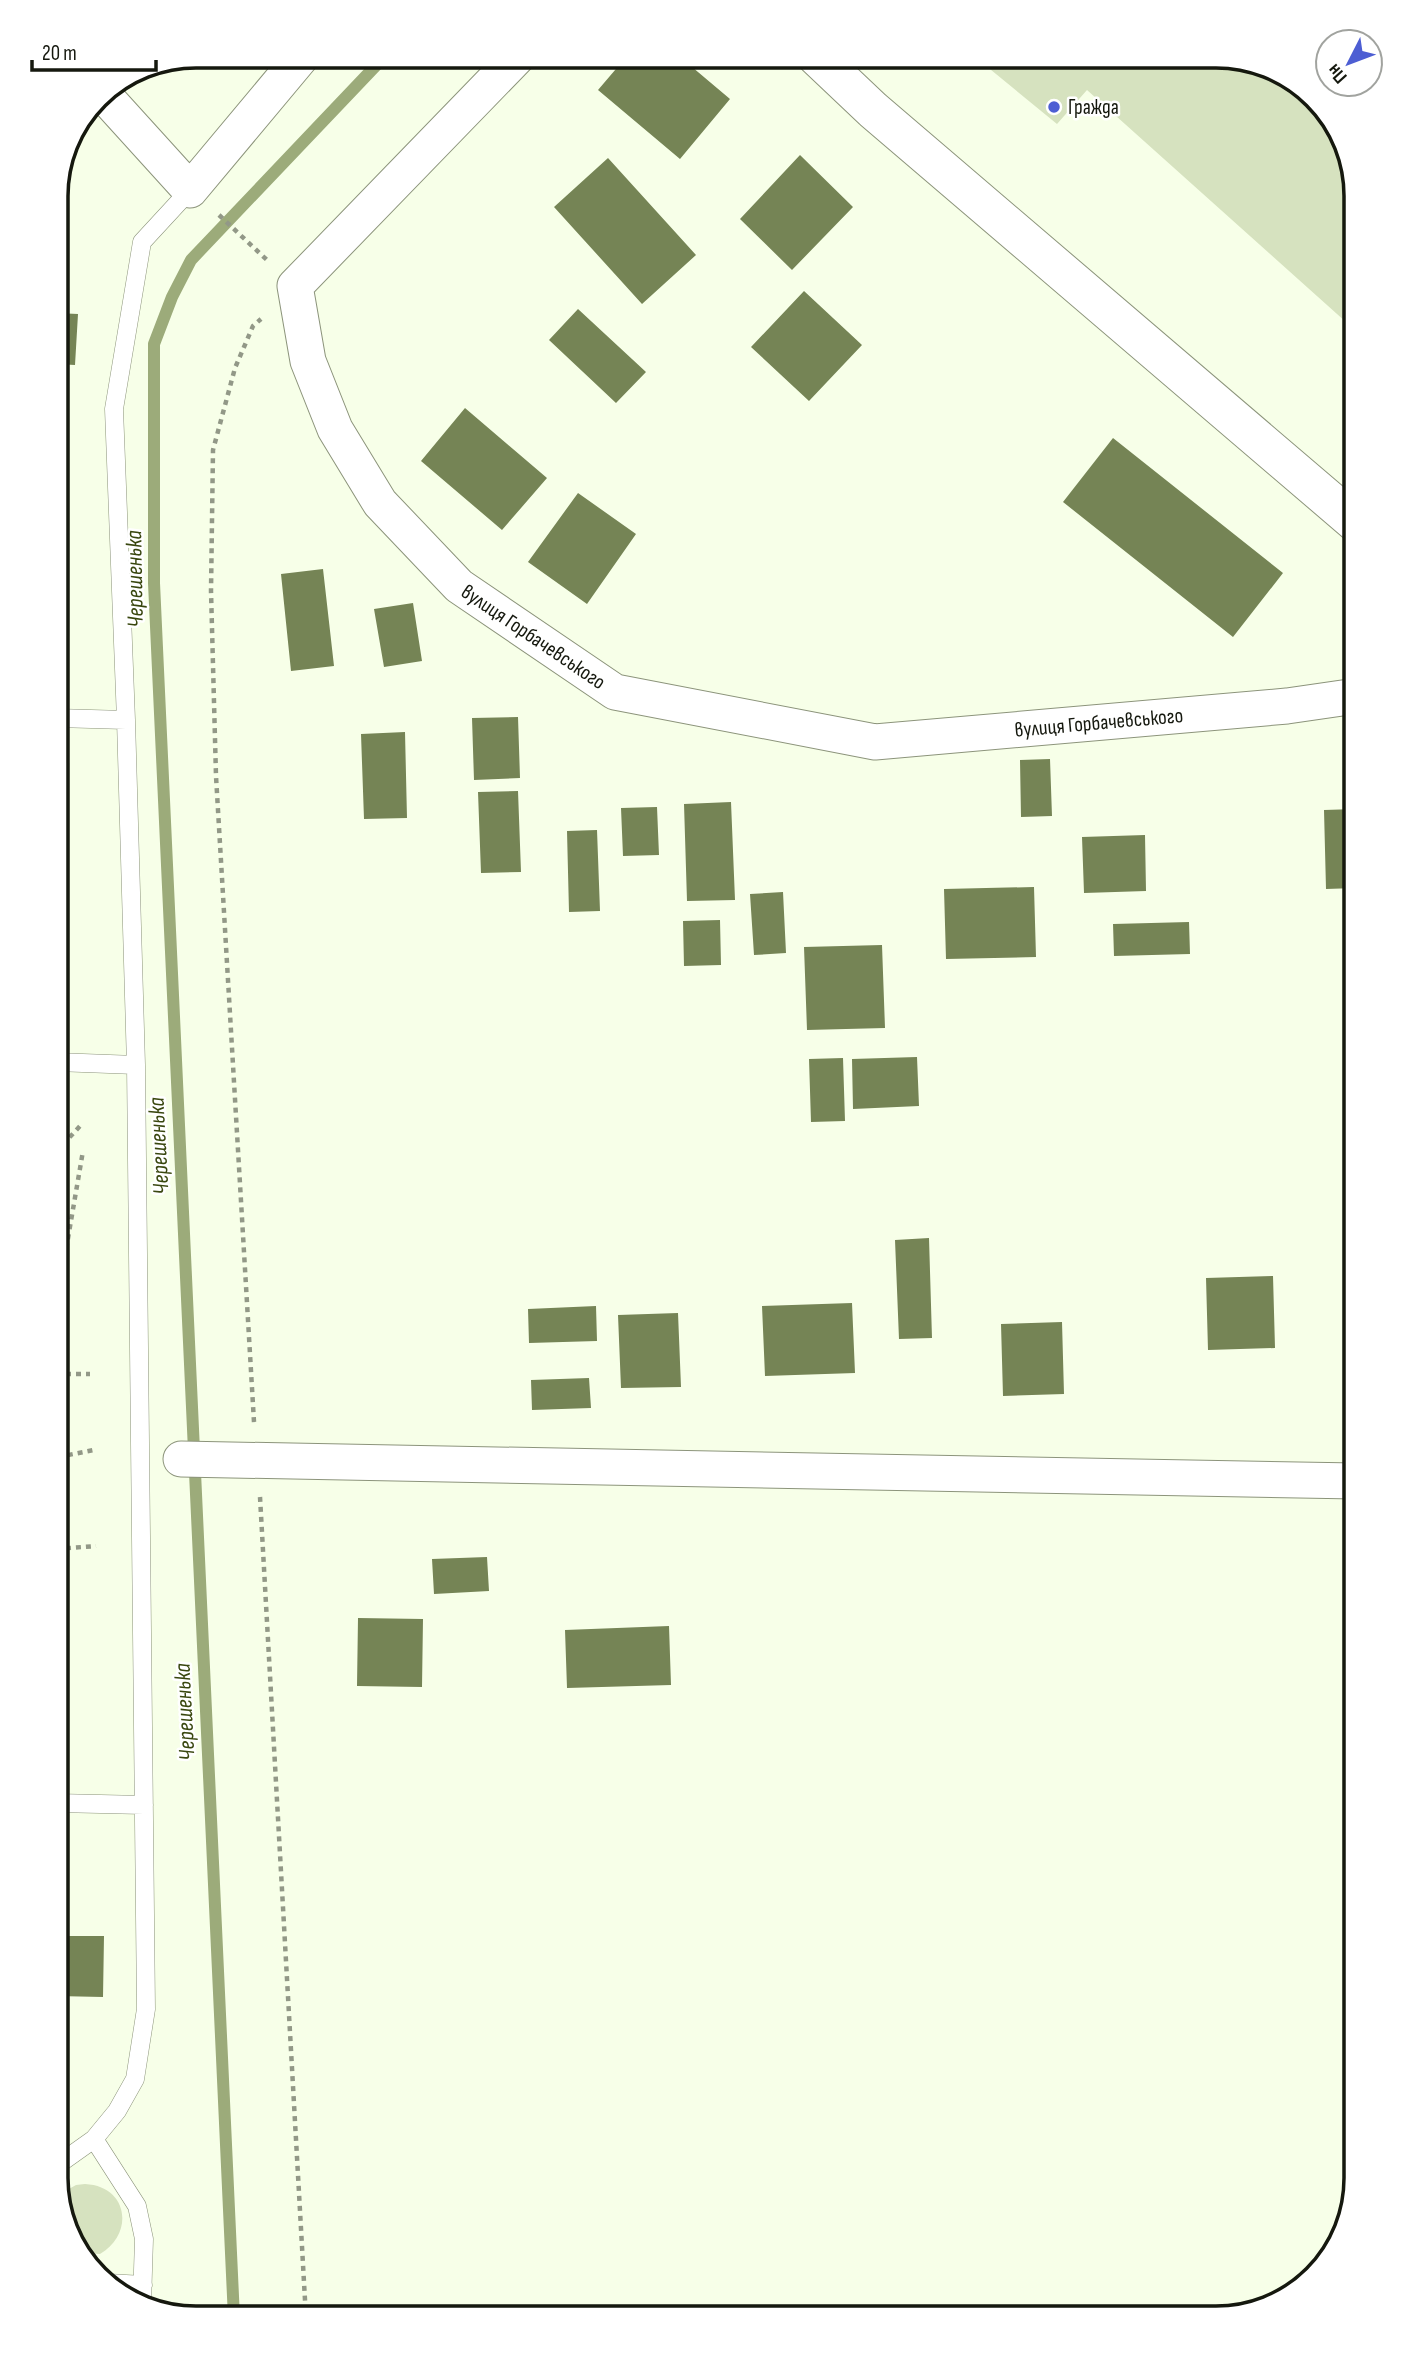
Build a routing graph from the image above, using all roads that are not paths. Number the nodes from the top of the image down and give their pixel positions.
1 (293, 68) edge
2 (506, 68) edge
3 (830, 69) edge
4 (110, 102) edge
5 (200, 199) junction
6 (1344, 513) edge
7 (1344, 698) edge
8 (69, 718) edge
9 (126, 720) junction
10 (69, 1062) edge
11 (136, 1065) junction
12 (181, 1459) dead end
13 (1344, 1482) edge
14 (68, 1803) edge
15 (144, 1805) junction
16 (94, 2139) junction
17 (68, 2157) edge
18 (142, 2294) edge

1 - 5 street
2 - 7 street, вулиця Горбачевського
3 - 6 street
4 - 5 street
5 - 9 lane
8 - 9 lane
9 - 11 lane
10 - 11 lane
11 - 15 lane
12 - 13 street
14 - 15 lane
15 - 16 lane
16 - 17 lane
16 - 18 lane

